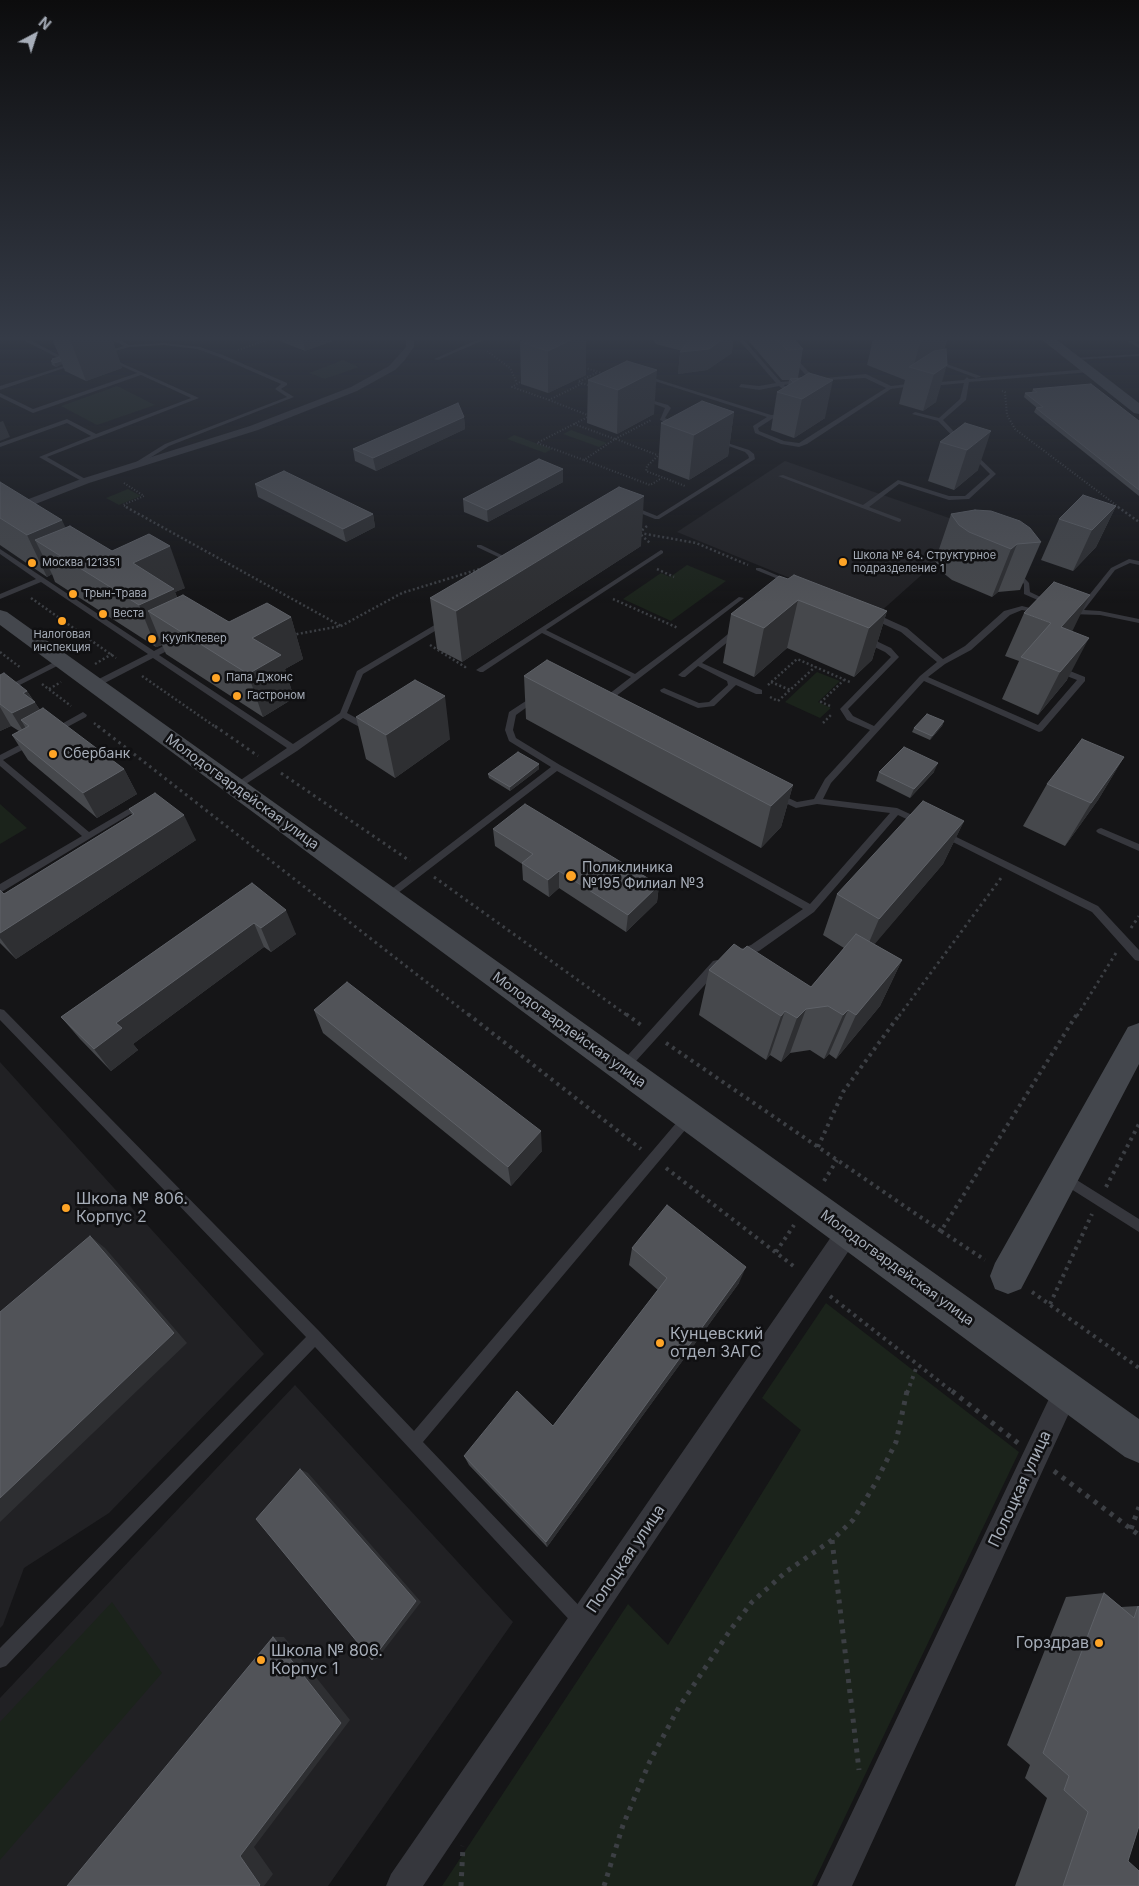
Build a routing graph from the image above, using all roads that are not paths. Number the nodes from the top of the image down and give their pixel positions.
1 (50, 427) edge
2 (79, 427) edge
3 (120, 427) edge
4 (213, 427) edge
5 (256, 427) edge
6 (680, 427) edge
7 (755, 427) edge
8 (831, 427) edge
9 (947, 427) edge
10 (686, 429) edge
11 (96, 436) junction
12 (712, 438) edge
13 (0, 445) edge
14 (135, 465) junction
15 (781, 476) dead end
16 (85, 482) junction
17 (625, 506) edge
18 (20, 507) joint
19 (864, 507) junction
20 (0, 514) edge
21 (899, 520) dead end
22 (479, 546) dead end
23 (0, 552) edge
24 (661, 552) road end
25 (1139, 564) edge
26 (522, 566) edge
27 (1007, 566) edge
28 (758, 570) road end
29 (54, 578) edge
30 (43, 580) junction
31 (793, 584) edge
32 (0, 597) edge
33 (741, 598) dead end
34 (1062, 608) edge
35 (864, 612) edge
36 (1051, 613) edge
37 (0, 616) edge
38 (451, 619) edge
39 (1138, 622) edge
40 (740, 629) dead end
41 (541, 630) junction
42 (856, 636) edge
43 (187, 637) edge
44 (154, 654) junction
45 (62, 661) junction
46 (942, 662) junction
47 (1059, 662) edge
48 (697, 663) junction
49 (480, 670) dead end
50 (682, 675) dead end
51 (636, 677) junction
52 (923, 678) junction
53 (730, 679) junction
54 (94, 685) junction
55 (664, 690) dead end
56 (759, 692) road end
57 (0, 693) edge
58 (542, 694) edge
59 (608, 709) edge
60 (343, 714) junction
61 (83, 715) road end
62 (875, 729) junction
63 (373, 731) edge
64 (294, 749) junction
65 (0, 760) edge
66 (557, 767) junction
67 (236, 788) junction
68 (772, 793) edge
69 (817, 801) junction
70 (133, 810) edge
71 (897, 811) junction
72 (1101, 831) edge
73 (88, 836) junction
74 (1139, 848) edge
75 (0, 889) edge
76 (386, 897) junction
77 (811, 909) junction
78 (1139, 957) edge
79 (0, 1013) edge
80 (1139, 1038) edge
81 (622, 1068) junction
82 (689, 1117) junction
83 (1061, 1176) junction
84 (1139, 1226) edge
85 (848, 1232) junction
86 (1008, 1276) dead end
87 (315, 1337) junction
88 (1066, 1391) junction
89 (414, 1442) junction
90 (1139, 1443) edge
91 (583, 1622) junction
92 (0, 1660) edge
93 (403, 1886) edge
94 (834, 1886) edge

1 - 13 lane
2 - 11 lane
3 - 11 lane
4 - 14 lane
5 - 14 street
6 - 10 lane
7 - 8 lane
9 - 19 lane
11 - 16 lane
12 - 17 lane
14 - 16 street
15 - 19 lane
16 - 18 street
18 - 20 street
19 - 21 lane
22 - 26 lane
23 - 30 lane
24 - 41 lane
25 - 39 lane
27 - 34 lane
28 - 31 lane
29 - 30 lane
30 - 32 lane
30 - 44 lane
33 - 51 lane
35 - 46 lane
36 - 46 lane
37 - 45 street, Молодогвардейская улица
38 - 60 lane
40 - 48 lane
41 - 49 lane
41 - 51 lane
42 - 62 lane
43 - 44 lane
44 - 54 lane
44 - 64 lane
45 - 54 street, Молодогвардейская улица
45 - 57 lane
46 - 52 lane
47 - 52 lane
48 - 50 lane
48 - 53 lane
51 - 59 lane
52 - 62 lane
53 - 55 lane
53 - 56 lane
54 - 67 street, Молодогвардейская улица
58 - 66 lane
60 - 63 lane
60 - 64 lane
61 - 65 lane
62 - 69 lane
64 - 67 lane
65 - 73 lane
66 - 76 lane
66 - 77 lane
67 - 76 street, Молодогвардейская улица
68 - 69 lane
69 - 71 lane
70 - 73 lane
71 - 77 lane
71 - 78 lane
72 - 74 lane
73 - 75 lane
76 - 81 street, Молодогвардейская улица
77 - 81 lane
79 - 87 lane
80 - 83 street
81 - 82 street, Молодогвардейская улица
82 - 85 street, Молодогвардейская улица
82 - 89 lane
83 - 84 lane
83 - 86 street
85 - 88 street, Молодогвардейская улица
85 - 91 street, Полоцкая улица
87 - 89 lane
87 - 92 lane
88 - 90 street, Молодогвардейская улица
88 - 94 street, Полоцкая улица
89 - 91 lane
91 - 93 street, Полоцкая улица

